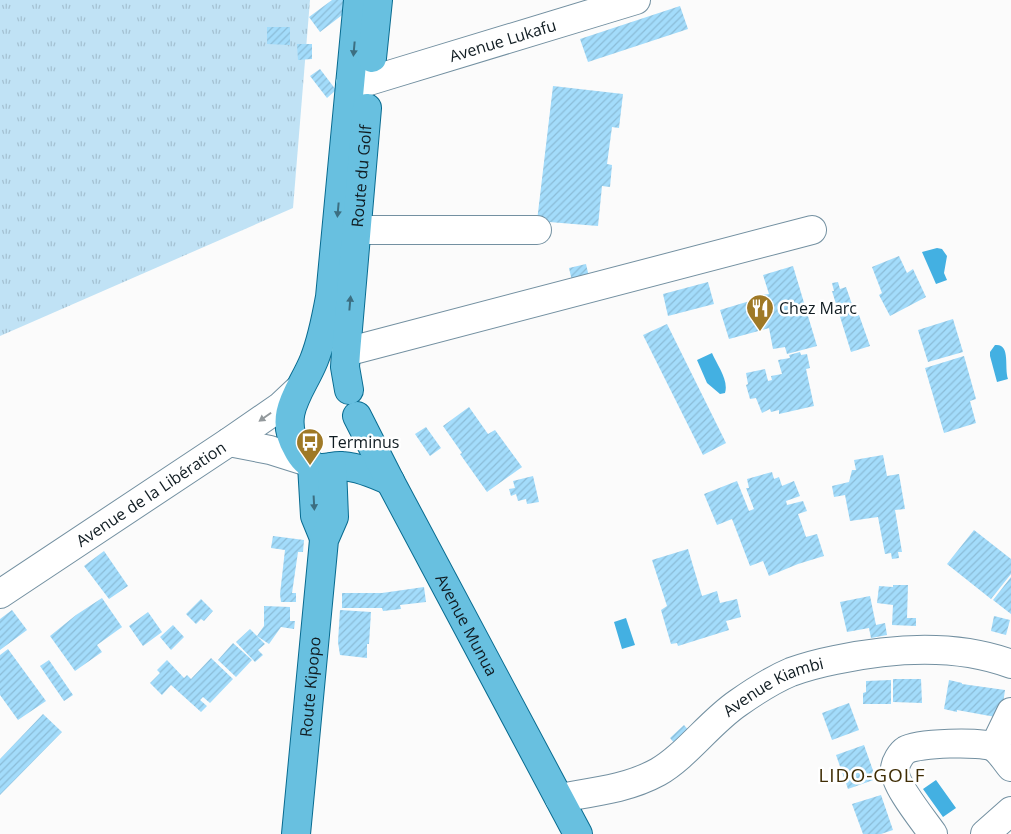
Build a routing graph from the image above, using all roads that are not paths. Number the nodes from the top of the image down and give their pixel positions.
1 (358, 0) edge
2 (378, 0) edge
3 (636, 0) edge
4 (360, 83) junction
5 (356, 230) junction
6 (537, 230) dead end
7 (812, 230) dead end
8 (346, 352) junction
9 (302, 386) junction
10 (354, 404) junction
11 (230, 442) junction
12 (322, 465) junction
13 (390, 480) junction
14 (0, 594) edge
15 (1011, 664) edge
16 (1011, 712) edge
17 (1002, 757) edge
18 (559, 798) junction
19 (1011, 811) edge
20 (296, 834) edge
21 (578, 834) edge
22 (933, 834) edge
23 (985, 834) edge

1 -> 4 main road
2 - 4 main road, Route du Golf
3 - 4 street, Avenue Lukafu
4 - 5 main road, Route du Golf
4 -> 9 main road
5 - 6 street
8 -> 5 main road, Route du Golf
7 - 8 street
8 - 10 main road
9 - 10 main road
9 -> 11 street, Avenue de la Libération
9 - 12 main road
10 - 12 main road
10 - 13 main road, Avenue Munua
11 - 12 street
11 - 14 street, Avenue de la Libération
12 - 13 main road
12 - 20 main road, Route Kipopo
13 - 18 main road, Avenue Munua
15 - 18 street, Avenue Kiambi
16 - 17 street
17 - 22 street
18 - 21 main road, Avenue Munua
19 - 23 street

